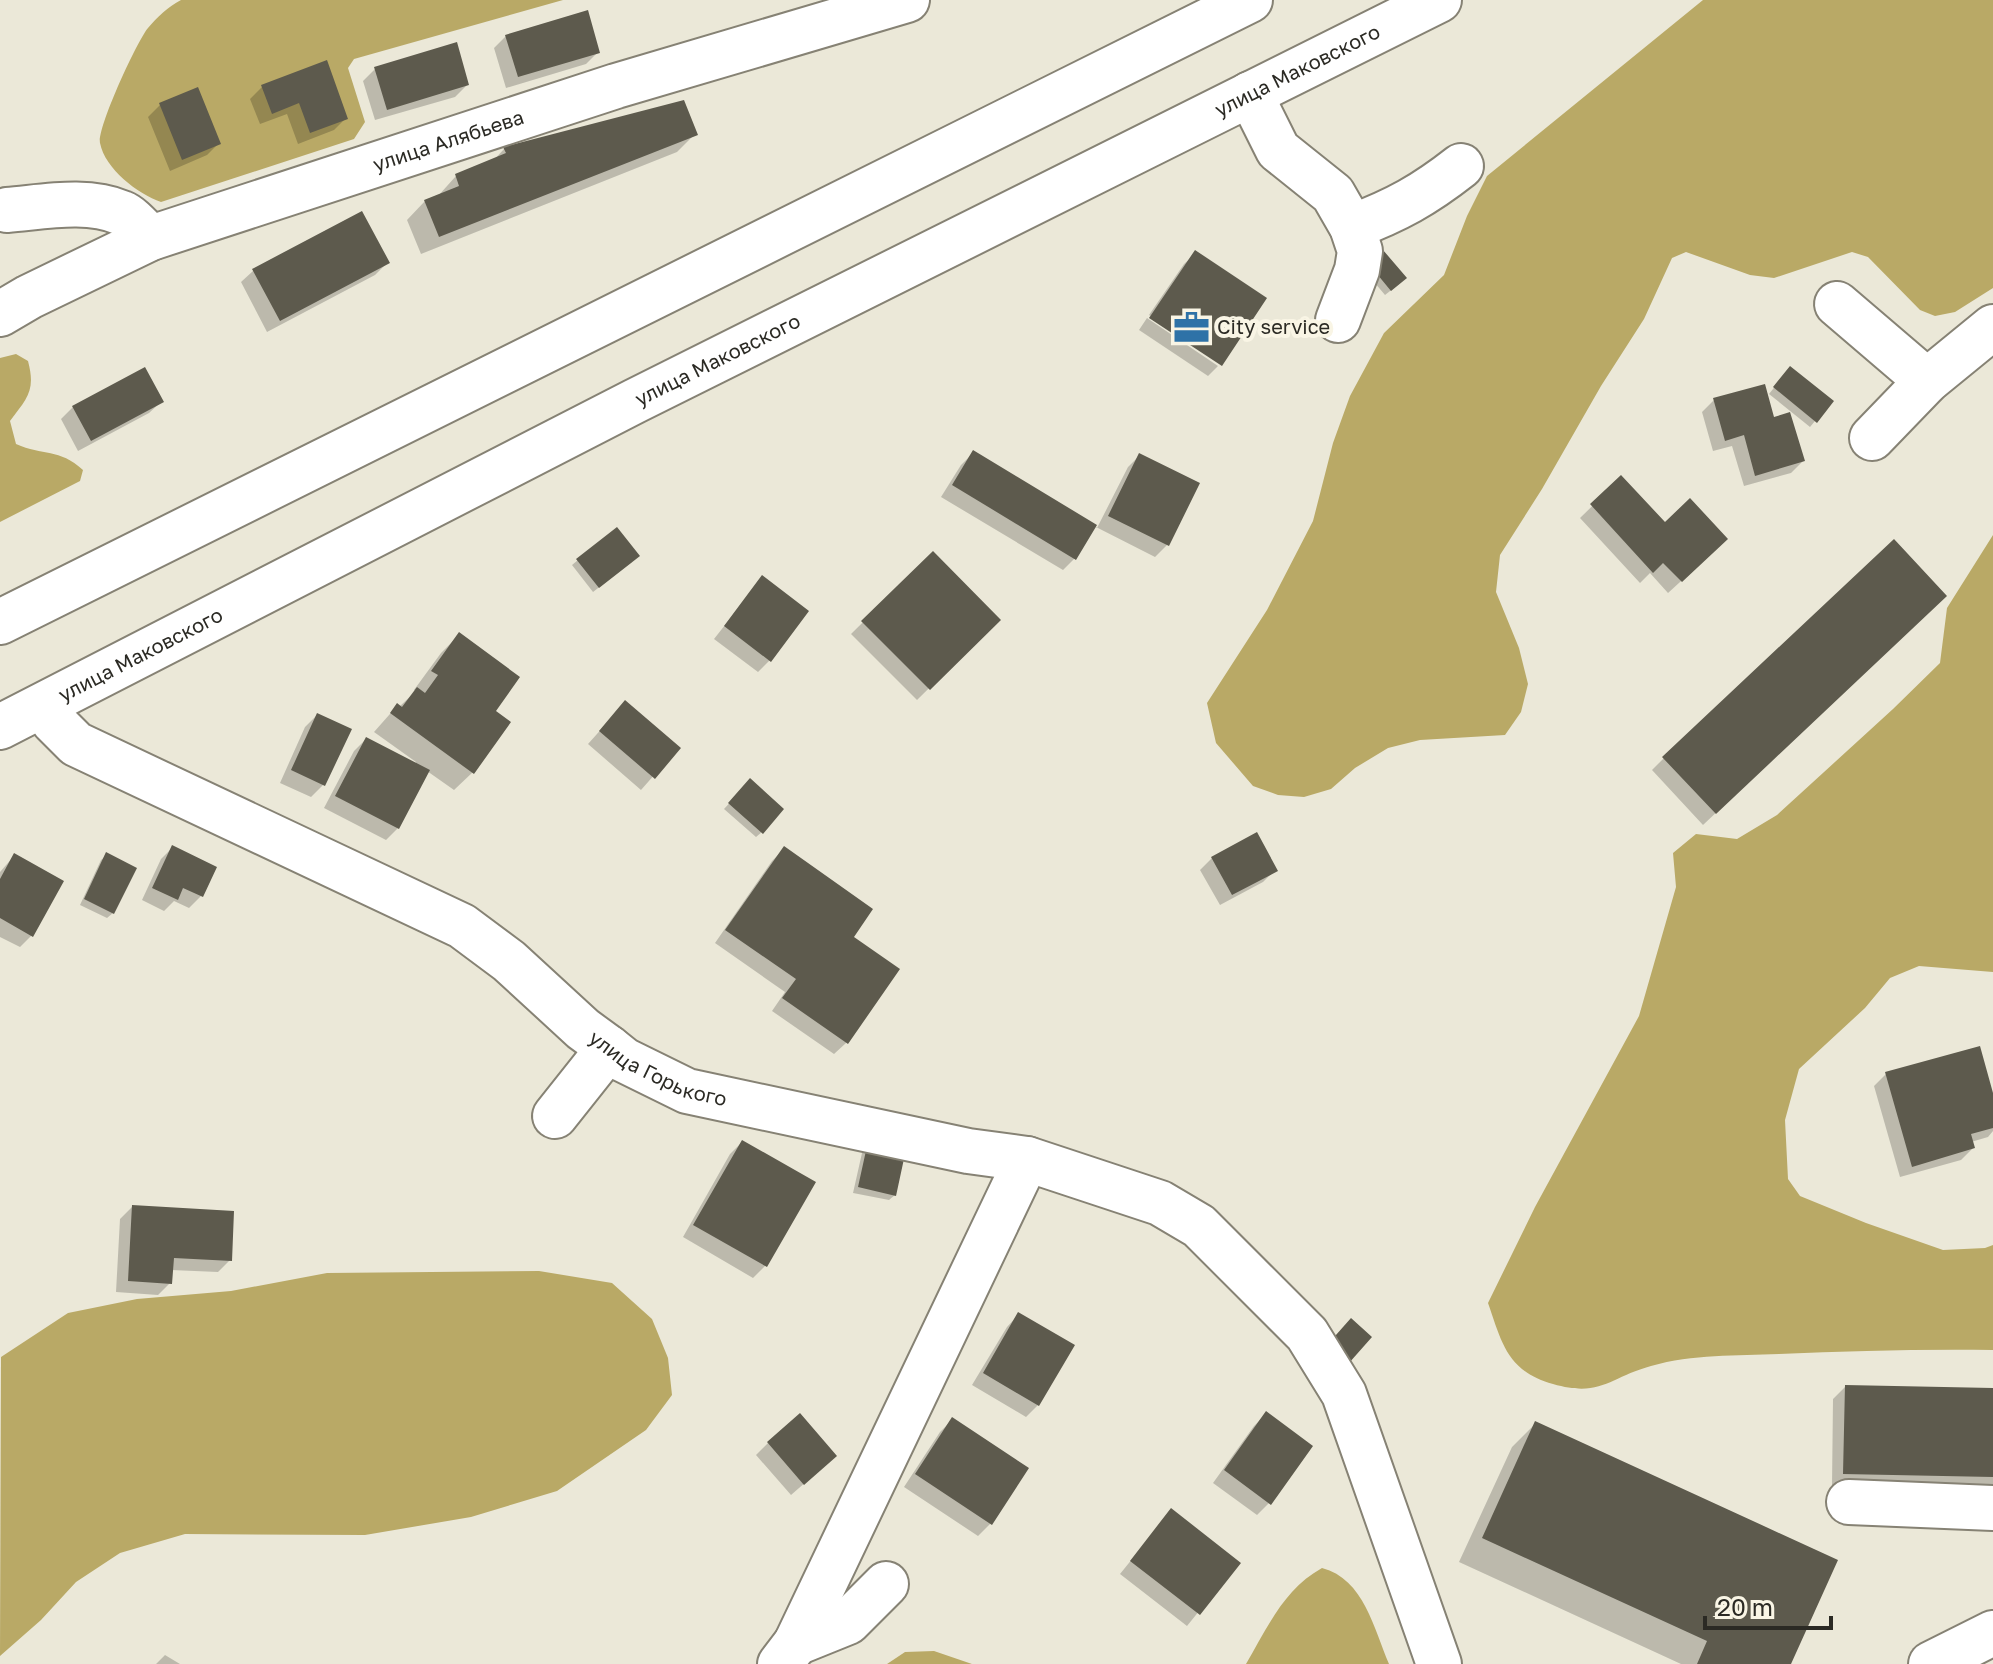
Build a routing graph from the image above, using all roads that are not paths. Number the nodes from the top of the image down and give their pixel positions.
1 (907, 0) edge
2 (1250, 0) edge
3 (1439, 0) edge
4 (1250, 94) junction
5 (1461, 166) dead end
6 (7, 210) dead end
7 (1352, 227) junction
8 (151, 238) junction
9 (1837, 304) dead end
10 (0, 314) edge
11 (1338, 320) dead end
12 (1993, 327) edge
13 (1927, 381) junction
14 (1872, 438) dead end
15 (0, 622) edge
16 (44, 706) junction
17 (0, 727) edge
18 (609, 1048) junction
19 (555, 1116) dead end
20 (1027, 1159) junction
21 (1849, 1502) dead end
22 (1993, 1508) edge
23 (886, 1584) dead end
24 (1993, 1633) edge
25 (788, 1654) edge
26 (1439, 1664) edge
27 (1931, 1664) edge

1 - 8 main road, улица Алябьева
2 - 15 main road
3 - 4 main road, улица Маковского
4 - 7 main road
4 - 16 main road, улица Маковского
5 - 7 main road
6 - 8 main road
7 - 11 main road
8 - 10 main road, улица Алябьева
9 - 13 main road
12 - 13 main road
13 - 14 main road
16 - 17 main road, улица Маковского
16 - 18 main road, улица Горького
18 - 19 main road
18 - 20 main road, улица Горького
20 - 25 main road
20 - 26 main road, улица Горького
21 - 22 main road
23 - 25 main road
24 - 27 main road

